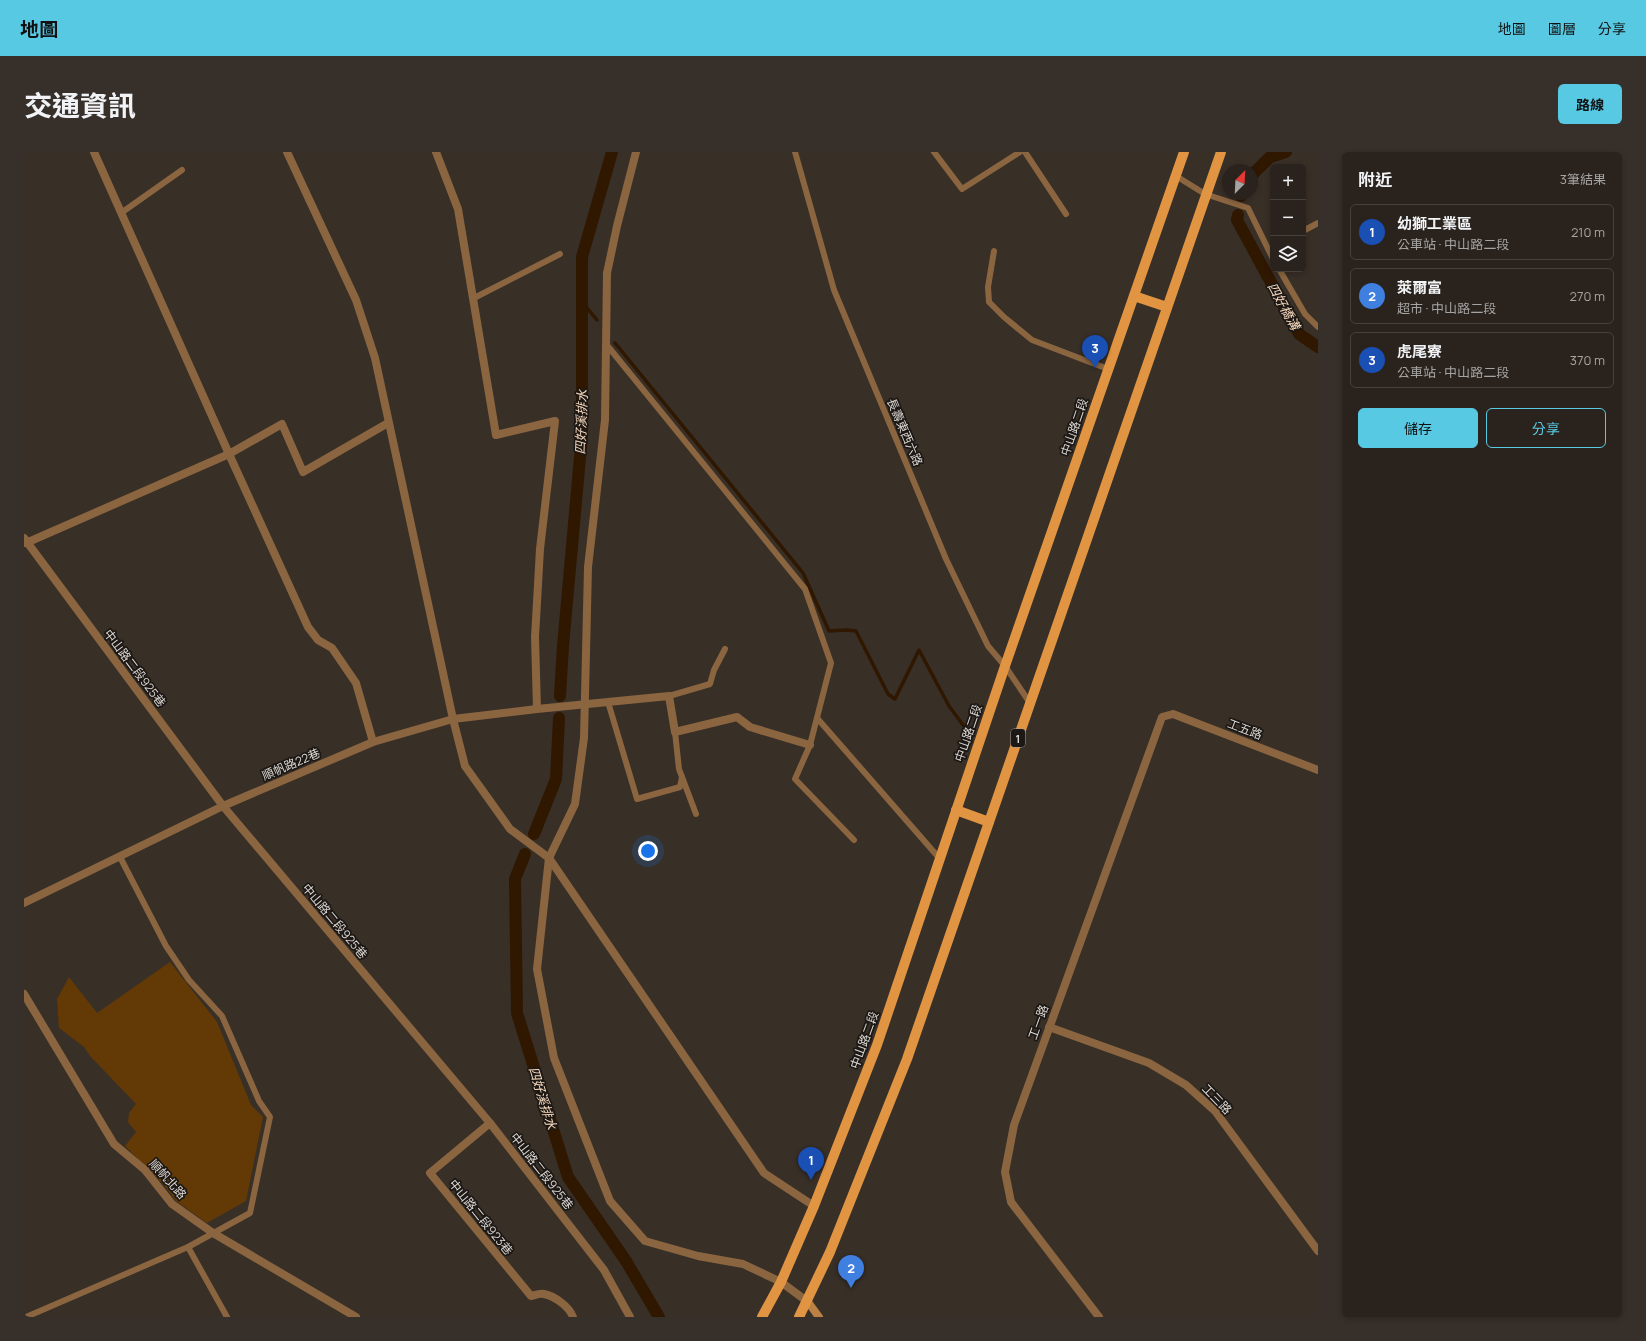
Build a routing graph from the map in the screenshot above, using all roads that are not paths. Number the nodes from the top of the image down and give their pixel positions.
1 (94, 152) edge
2 (287, 152) edge
3 (436, 152) edge
4 (636, 152) edge
5 (795, 152) edge
6 (934, 152) edge
7 (1020, 152) edge
8 (1025, 152) edge
9 (1184, 152) edge
10 (1220, 152) edge
11 (182, 170) dead end
12 (1176, 176) junction
13 (1205, 194) junction
14 (121, 212) junction
15 (1066, 214) dead end
16 (1318, 223) edge
17 (1306, 229) edge
18 (1270, 247) edge
19 (994, 251) dead end
20 (560, 254) dead end
21 (1281, 272) edge
22 (1134, 296) junction
23 (474, 298) junction
24 (1167, 307) junction
25 (1318, 327) edge
26 (606, 344) junction
27 (1108, 369) junction
28 (388, 423) junction
29 (229, 454) junction
30 (25, 540) edge
31 (725, 649) dead end
32 (1005, 666) junction
33 (669, 696) junction
34 (608, 702) junction
35 (1030, 703) junction
36 (584, 705) junction
37 (536, 709) junction
38 (1162, 717) joint
39 (817, 718) junction
40 (453, 719) junction
41 (675, 732) junction
42 (373, 742) junction
43 (810, 745) junction
44 (1318, 770) edge
45 (682, 778) junction
46 (223, 806) junction
47 (956, 810) junction
48 (696, 814) dead end
49 (989, 822) junction
50 (854, 840) dead end
51 (120, 857) junction
52 (549, 858) junction
53 (940, 858) junction
54 (24, 903) edge
55 (24, 994) edge
56 (1048, 1027) junction
57 (490, 1123) junction
58 (814, 1206) junction
59 (214, 1233) junction
60 (188, 1247) junction
61 (1318, 1251) edge
62 (781, 1282) junction
63 (808, 1302) junction
64 (26, 1317) edge
65 (227, 1317) edge
66 (356, 1317) edge
67 (573, 1317) edge
68 (630, 1317) edge
69 (762, 1317) edge
70 (799, 1317) edge
71 (819, 1317) edge
72 (1099, 1317) edge

1 - 14 street
2 - 28 street
3 - 23 street
4 - 26 street
5 - 32 lane, 長壽東西六路
6 - 7 lane
8 - 15 lane
9 - 12 main road, 中山路二段
10 - 13 main road, 1
11 - 14 lane
12 - 13 lane
12 - 22 main road, 中山路二段
13 - 18 lane
13 - 24 main road, 1
14 - 29 street
16 - 17 lane
19 - 27 lane
20 - 23 lane
21 - 25 lane
22 - 24 main road
22 - 27 main road, 中山路二段
23 - 37 street
24 - 35 main road, 1
26 - 36 street
26 - 39 lane
27 - 32 main road, 中山路二段
28 - 29 street
28 - 40 street
29 - 30 street
29 - 42 street
30 - 46 street, 中山路二段925巷
31 - 33 lane
32 - 35 lane, 長壽東西六路
32 - 47 main road, 中山路二段
33 - 34 street, 順帆路22巷
33 - 41 street
34 - 36 street, 順帆路22巷
34 - 45 lane
35 - 49 main road, 1
36 - 37 street, 順帆路22巷
36 - 52 street
37 - 40 street, 順帆路22巷
38 - 44 street, 工五路
38 - 56 street, 工一路
39 - 43 lane
39 - 53 lane
40 - 42 street, 順帆路22巷
40 - 52 street
41 - 43 street
41 - 45 lane
42 - 46 street, 順帆路22巷
43 - 50 lane
45 - 48 lane
46 - 51 street, 順帆路22巷
46 - 57 street, 中山路二段925巷
47 - 49 main road
47 - 53 main road, 中山路二段
49 - 63 main road, 1
51 - 54 street, 順帆路22巷
51 - 59 lane
52 - 58 street
52 - 62 street
53 - 58 main road, 中山路二段
55 - 59 street, 順帆北路
56 - 61 street, 工三路
56 - 72 street, 工一路
57 - 67 street, 中山路二段923巷
57 - 68 street, 中山路二段925巷
58 - 62 main road, 中山路二段
59 - 60 lane
59 - 66 street, 順帆北路
60 - 64 lane
60 - 65 lane
62 - 63 street
62 - 69 main road, 中山路二段
63 - 70 main road, 1
63 - 71 street

